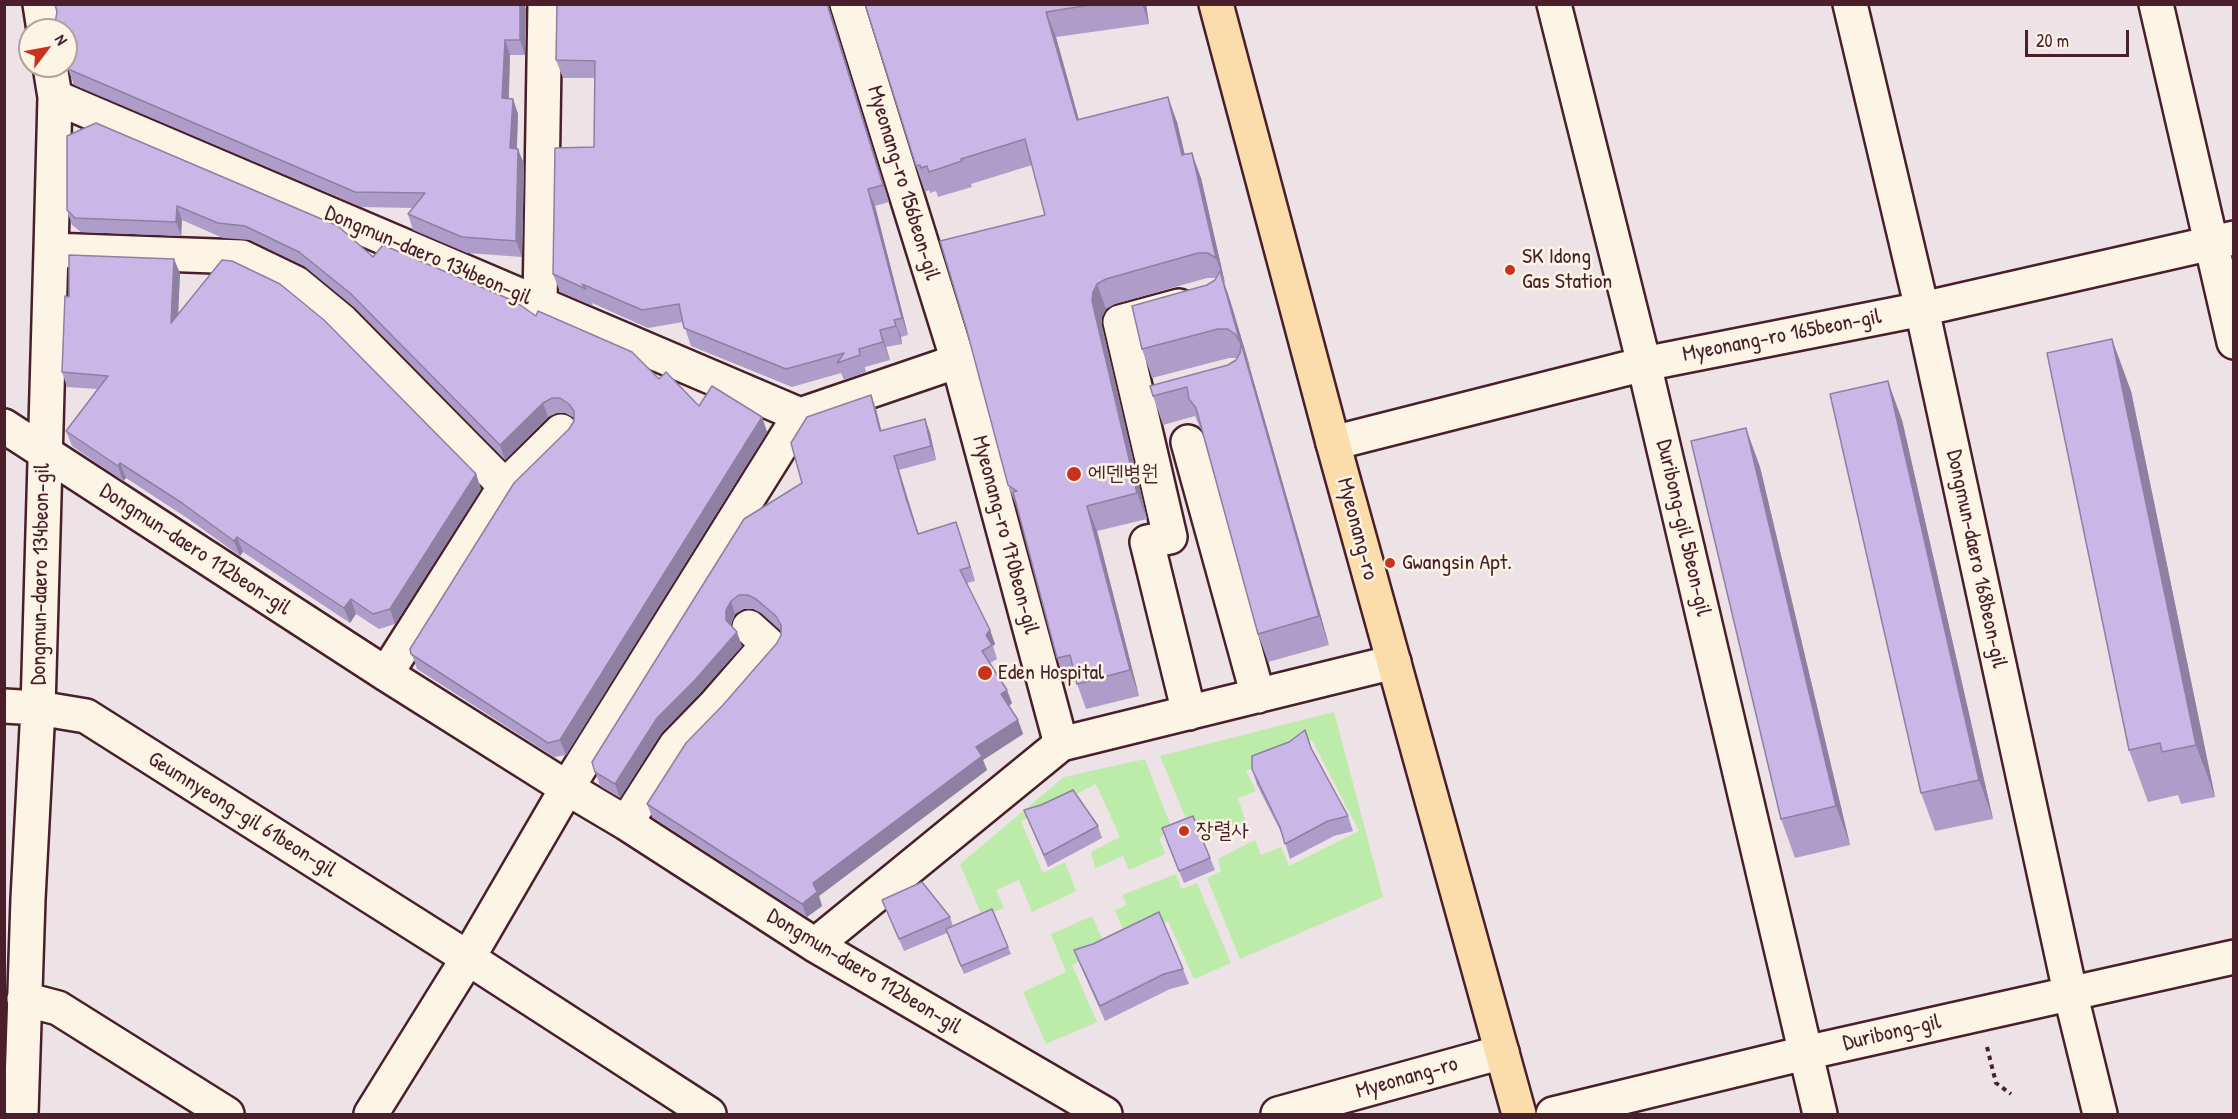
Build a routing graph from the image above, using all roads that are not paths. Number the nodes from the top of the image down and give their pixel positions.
1 (545, 4) edge
2 (847, 4) edge
3 (1216, 4) edge
4 (1554, 4) edge
5 (1850, 4) edge
6 (2156, 4) edge
7 (53, 81) edge
8 (2222, 240) edge
9 (51, 250) junction
10 (1212, 296) edge
11 (540, 304) junction
12 (1922, 309) junction
13 (2234, 342) edge
14 (958, 361) junction
15 (1644, 364) junction
16 (1170, 393) edge
17 (1139, 401) junction
18 (800, 415) junction
19 (4, 426) edge
20 (561, 431) dead end
21 (1188, 442) dead end
22 (1333, 443) junction
23 (44, 452) junction
24 (506, 486) junction
25 (749, 627) dead end
26 (1394, 662) junction
27 (386, 674) junction
28 (1258, 696) junction
29 (4, 706) edge
30 (38, 708) junction
31 (1189, 713) junction
32 (1061, 744) junction
33 (567, 788) junction
34 (626, 823) junction
35 (16, 899) edge
36 (815, 945) junction
37 (2234, 957) edge
38 (468, 958) junction
39 (2070, 992) junction
40 (17, 1019) edge
41 (1502, 1052) junction
42 (1805, 1053) junction
43 (21, 1114) edge
44 (227, 1114) edge
45 (371, 1114) edge
46 (710, 1114) edge
47 (1105, 1114) edge
48 (1278, 1114) edge
49 (1519, 1114) edge
50 (1553, 1114) edge
51 (1820, 1114) edge
52 (2100, 1114) edge

1 - 11 street
2 - 14 street, Myeonang-ro 156beon-gil
3 - 22 main road, Myeonang-ro
4 - 15 street, Duribong-gil 5beon-gil
5 - 12 street, Dongmun-daero 168beon-gil
6 - 8 street
7 - 9 street, Dongmun-daero 134beon-gil
7 - 11 street, Dongmun-daero 134beon-gil
8 - 12 street, Myeonang-ro 165beon-gil
8 - 13 street
9 - 23 street, Dongmun-daero 134beon-gil
9 - 24 street
10 - 17 street
11 - 18 street, Dongmun-daero 134beon-gil
12 - 15 street, Myeonang-ro 165beon-gil
12 - 39 street, Dongmun-daero 168beon-gil
14 - 18 street
14 - 32 street, Myeonang-ro 170beon-gil
15 - 22 street, Myeonang-ro 165beon-gil
15 - 42 street, Duribong-gil 5beon-gil
16 - 17 street
17 - 31 street
18 - 33 street
19 - 23 street, Dongmun-daero 112beon-gil
20 - 24 street
21 - 28 street
22 - 26 main road, Myeonang-ro
23 - 27 street, Dongmun-daero 112beon-gil
23 - 30 street, Dongmun-daero 134beon-gil
24 - 27 street
25 - 34 street
26 - 28 street
26 - 41 main road, Myeonang-ro
27 - 33 street, Dongmun-daero 112beon-gil
28 - 31 street
29 - 30 street, Geumnyeong-gil 61beon-gil
30 - 35 street, Dongmun-daero 134beon-gil
30 - 38 street, Geumnyeong-gil 61beon-gil
31 - 32 street
32 - 36 street
33 - 34 street, Dongmun-daero 112beon-gil
33 - 38 street
34 - 36 street, Dongmun-daero 112beon-gil
35 - 40 street, Dongmun-daero 134beon-gil
36 - 47 street, Dongmun-daero 112beon-gil
37 - 39 street, Duribong-gil
38 - 45 street
38 - 46 street, Geumnyeong-gil 61beon-gil
39 - 42 street, Duribong-gil
39 - 52 street, Dongmun-daero 168beon-gil
40 - 43 street, Dongmun-daero 134beon-gil
40 - 44 street
41 - 48 street, Myeonang-ro
41 - 49 main road, Myeonang-ro
42 - 50 street, Duribong-gil
42 - 51 street, Duribong-gil 5beon-gil

